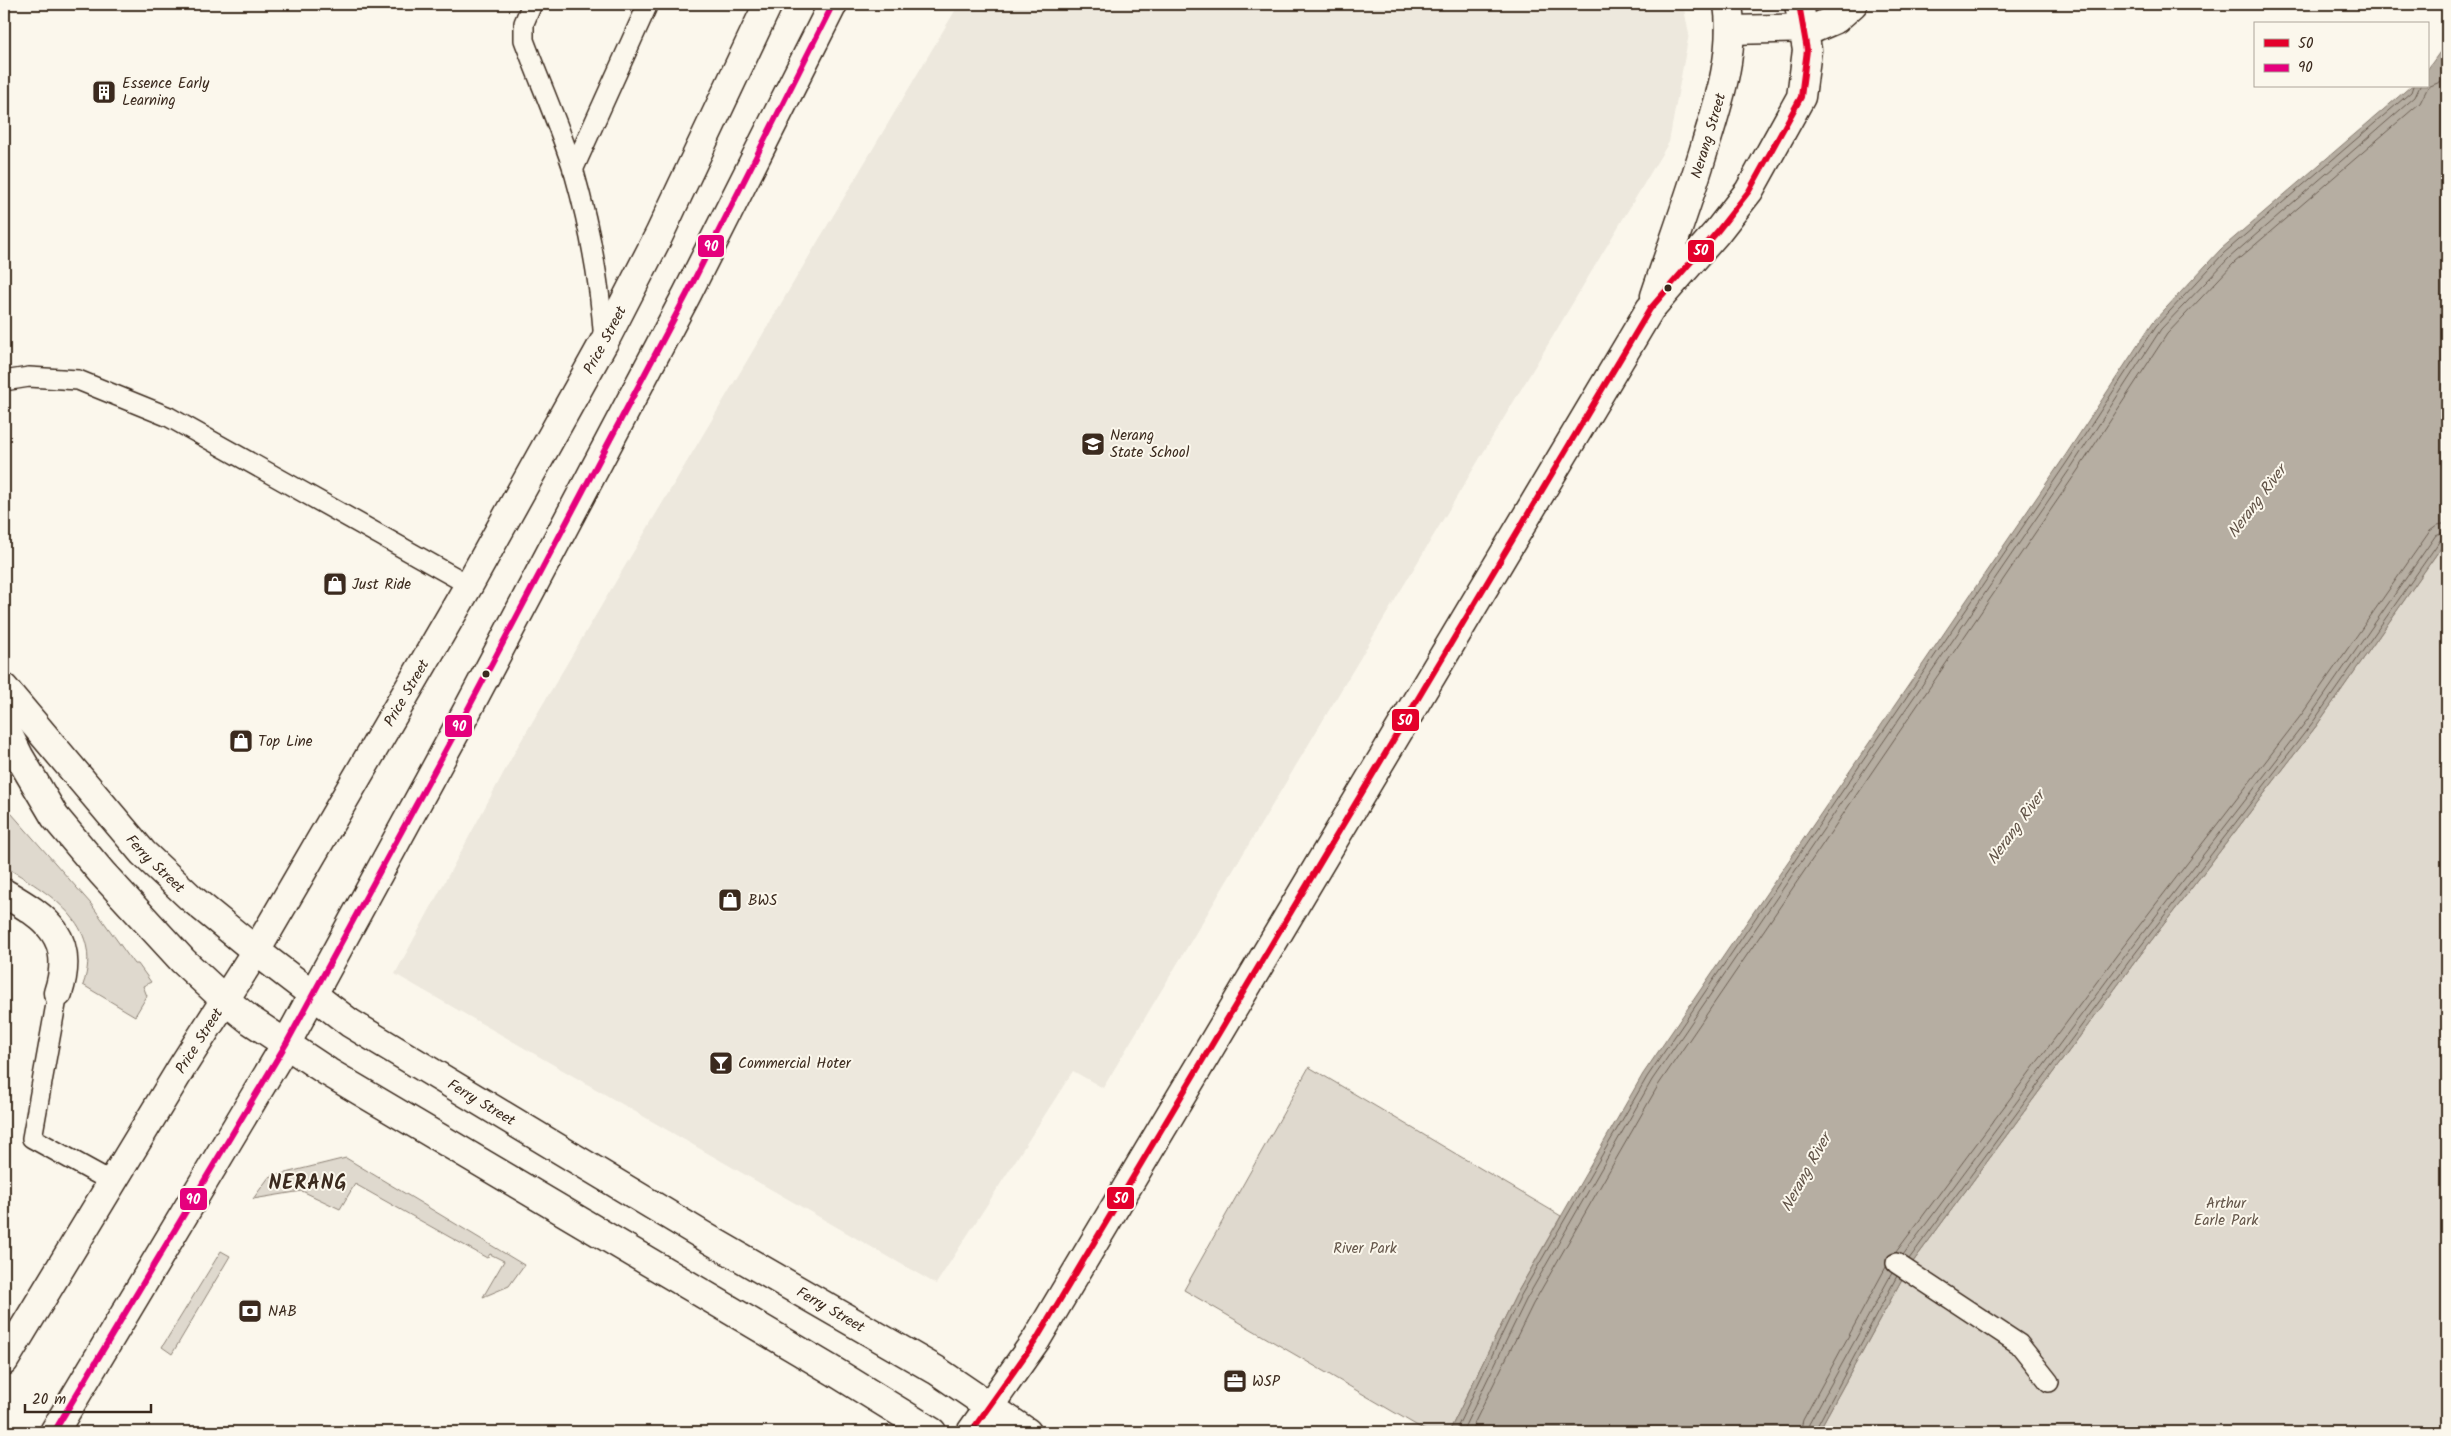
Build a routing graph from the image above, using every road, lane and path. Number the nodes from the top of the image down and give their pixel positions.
1 (532, 4) edge
2 (648, 4) edge
3 (768, 4) edge
4 (833, 4) edge
5 (1728, 4) edge
6 (1853, 4) edge
7 (1802, 16) edge
8 (1730, 30) junction
9 (573, 170) junction
10 (1650, 309) junction
11 (604, 342) junction
12 (4, 381) edge
13 (469, 585) junction
14 (4, 688) edge
15 (4, 726) edge
16 (4, 893) edge
17 (256, 951) junction
18 (58, 992) joint
19 (312, 995) junction
20 (225, 1000) junction
21 (286, 1044) junction
22 (112, 1182) junction
23 (1896, 1263) dead end
24 (4, 1361) edge
25 (2050, 1382) dead end
26 (989, 1407) junction
27 (54, 1432) edge
28 (932, 1432) edge
29 (971, 1432) edge
30 (1027, 1432) edge

1 - 9 lane
2 - 9 lane
3 - 11 main road, Price Street
4 - 19 main road
5 - 8 main road, Nerang Street
6 - 7 main road
7 - 8 main road
7 - 10 main road, Nerang Street
8 - 10 main road, Nerang Street
9 - 11 lane
10 - 26 main road, Nerang Street
11 - 13 main road, Price Street
12 - 13 lane
13 - 17 main road, Price Street
14 - 17 main road, Ferry Street
15 - 20 main road
16 - 18 main road
17 - 19 main road, Ferry Street
17 - 20 main road, Price Street
18 - 22 lane
19 - 21 main road
19 - 26 main road, Ferry Street
20 - 21 main road
20 - 22 main road, Price Street
21 - 27 main road
21 - 28 main road
22 - 24 main road, Price Street
23 - 25 lane
26 - 29 main road, Nerang Street
26 - 30 main road, Ferry Street

